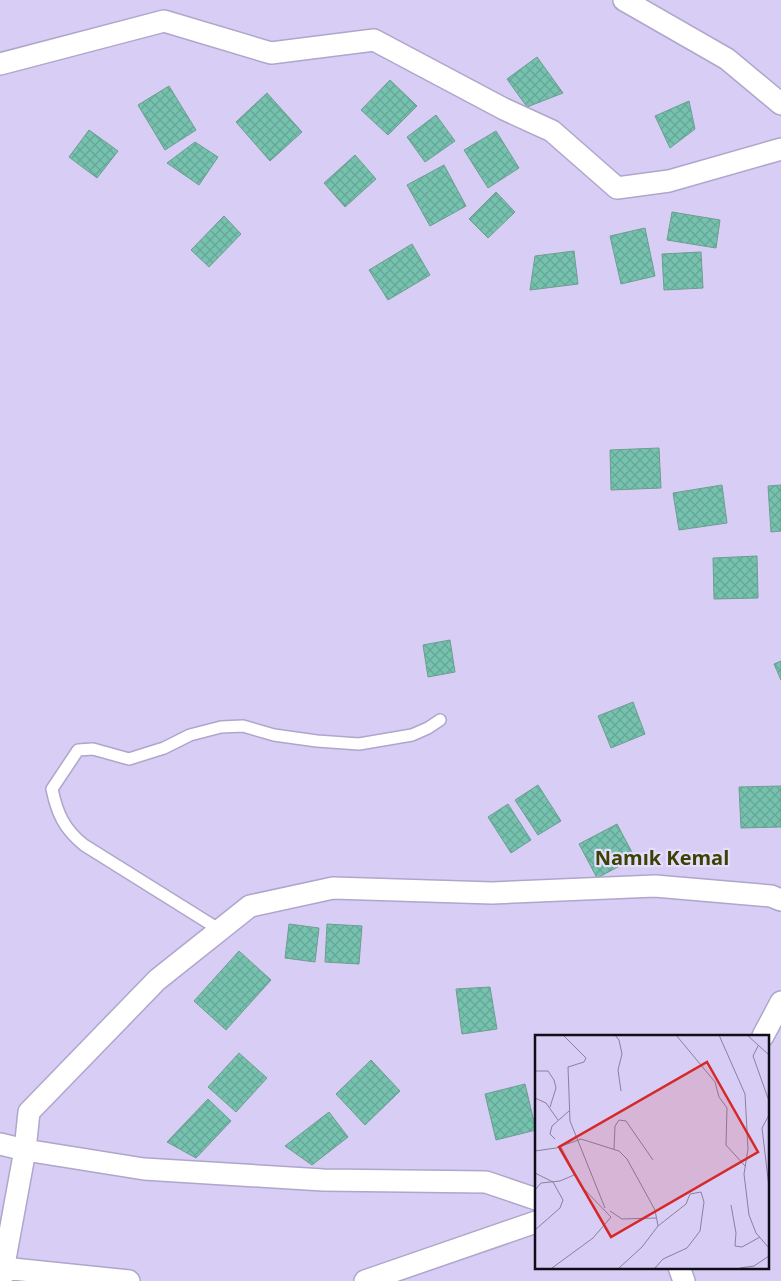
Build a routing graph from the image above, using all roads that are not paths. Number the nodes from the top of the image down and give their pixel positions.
1 (624, 0) edge
2 (0, 64) edge
3 (781, 104) edge
4 (781, 149) edge
5 (440, 720) dead end
6 (781, 900) edge
7 (220, 930) junction
8 (781, 1002) edge
9 (764, 1035) edge
10 (0, 1144) edge
11 (25, 1150) junction
12 (535, 1199) edge
13 (535, 1222) edge
14 (679, 1268) edge
15 (2, 1274) edge
16 (129, 1281) edge
17 (365, 1281) edge
18 (684, 1281) edge

1 - 3 street
2 - 4 street
5 - 7 lane
6 - 7 street
7 - 11 street
8 - 9 street
10 - 11 street
11 - 12 street
11 - 15 street
13 - 17 street
14 - 18 street
15 - 16 street

